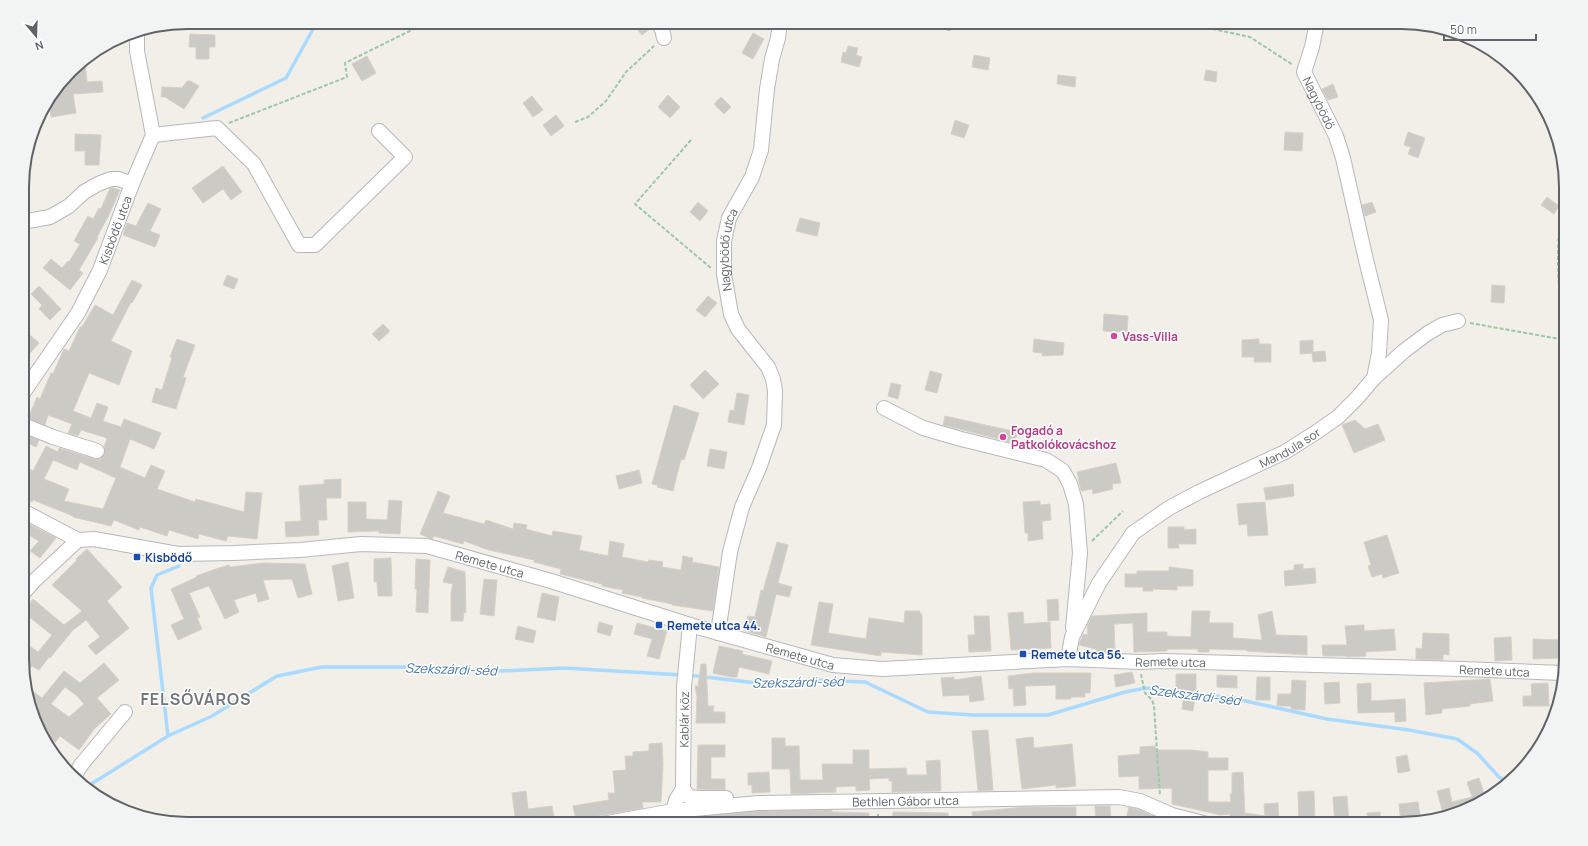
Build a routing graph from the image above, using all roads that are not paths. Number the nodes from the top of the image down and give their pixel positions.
1 (662, 29) edge
2 (779, 29) edge
3 (1316, 29) edge
4 (137, 37) edge
5 (664, 38) road end
6 (379, 131) dead end
7 (153, 135) junction
8 (132, 184) junction
9 (29, 221) edge
10 (1458, 321) road end
11 (1374, 378) junction
12 (29, 384) edge
13 (884, 408) dead end
14 (29, 427) edge
15 (97, 452) dead end
16 (29, 514) edge
17 (78, 540) junction
18 (29, 586) edge
19 (690, 625) junction
20 (718, 633) junction
21 (1072, 637) junction
22 (1068, 659) junction
23 (1559, 673) edge
24 (125, 712) dead end
25 (77, 772) edge
26 (683, 789) junction
27 (758, 803) junction
28 (673, 811) junction
29 (640, 817) edge
30 (1180, 817) edge

1 - 5 street
2 - 20 street, Nagybödő utca
3 - 11 street, Nagybödő
4 - 7 street
6 - 7 street
7 - 8 street, Kisbödő utca
8 - 9 street
8 - 12 street, Kisbödő utca
10 - 11 street, Mandula sor
11 - 21 street, Mandula sor
13 - 21 street
14 - 15 street
16 - 17 street
17 - 18 street
17 - 19 street, Remete utca
19 - 20 street, Remete utca
19 - 26 street, Kablár köz
20 - 22 street, Remete utca
21 - 22 street, Mandula sor
22 - 23 street, Remete utca
24 - 25 street
26 - 27 street
26 - 28 street, Kablár köz
27 - 28 street, Bethlen Gábor utca
27 - 30 street, Bethlen Gábor utca
28 - 29 street, Bethlen Gábor utca

